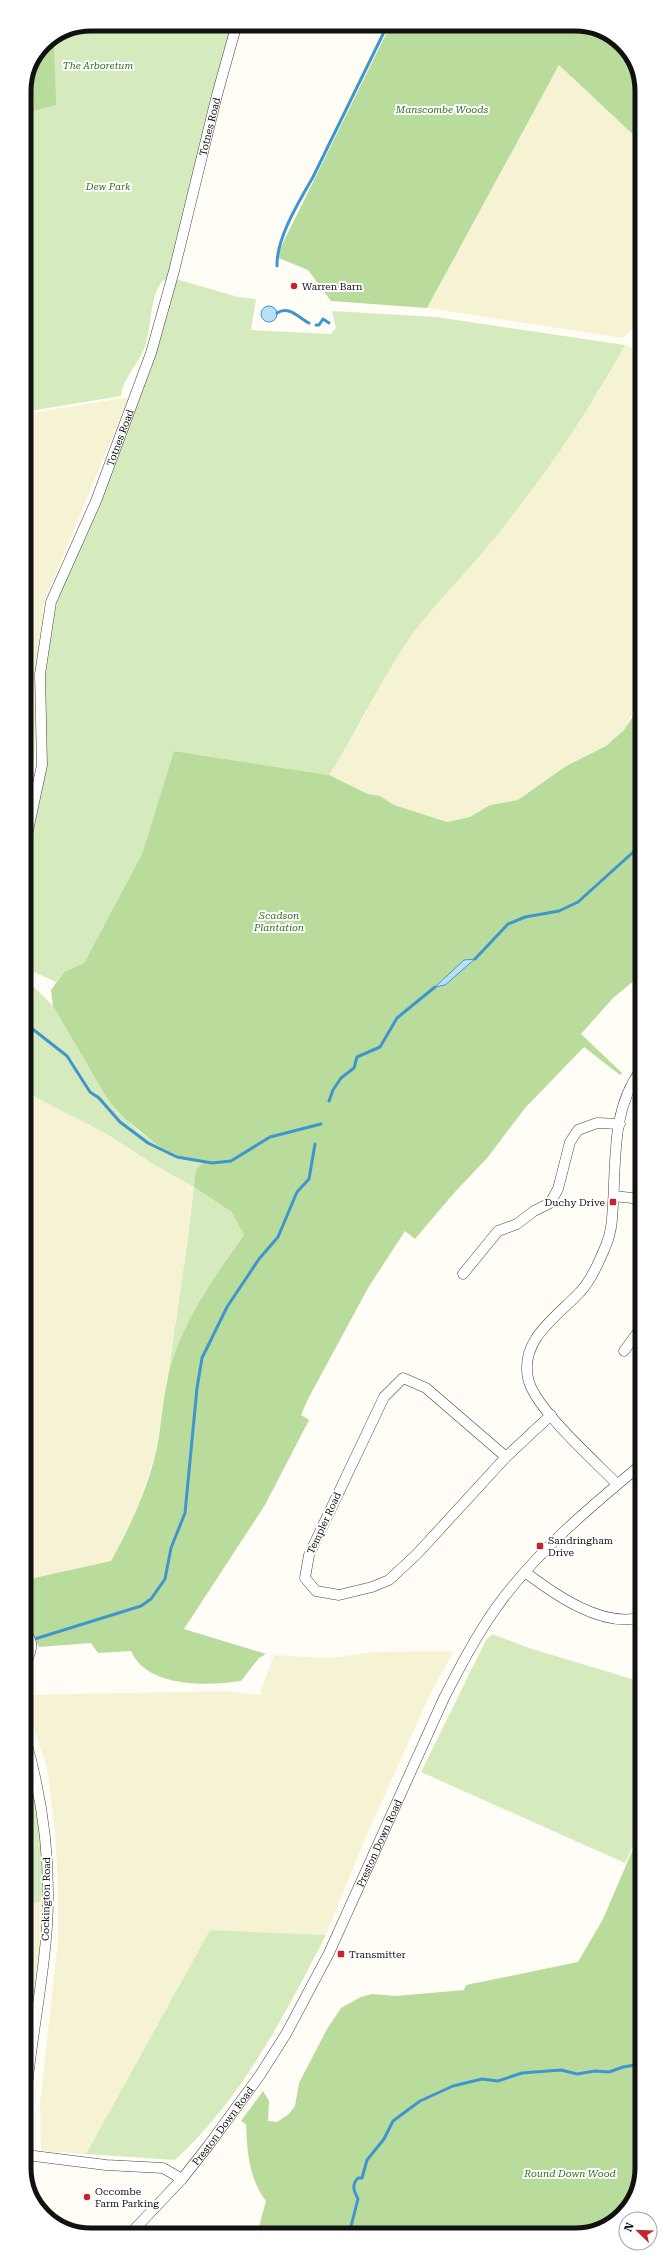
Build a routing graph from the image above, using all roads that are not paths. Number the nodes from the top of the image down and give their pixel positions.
1 (235, 31) edge
2 (31, 816) edge
3 (635, 1078) edge
4 (620, 1124) junction
5 (614, 1196) junction
6 (635, 1198) edge
7 (463, 1274) dead end
8 (635, 1337) edge
9 (624, 1351) dead end
10 (551, 1415) junction
11 (506, 1457) junction
12 (635, 1470) edge
13 (617, 1484) junction
14 (525, 1572) junction
15 (635, 1618) edge
16 (31, 1758) edge
17 (31, 2046) edge
18 (31, 2158) edge
19 (182, 2179) junction
20 (136, 2228) edge

1 - 2 street, Totnes Road
3 - 4 street
4 - 5 street
4 - 7 street
5 - 6 street
5 - 10 street
8 - 9 street
10 - 11 street, Templer Road
10 - 13 street
11 - 11 street, Templer Road
12 - 13 street, Preston Down Road
13 - 14 street, Preston Down Road
14 - 15 street
14 - 19 street, Preston Down Road
16 - 17 street, Cockington Road
18 - 19 street
19 - 20 street, Preston Down Road

